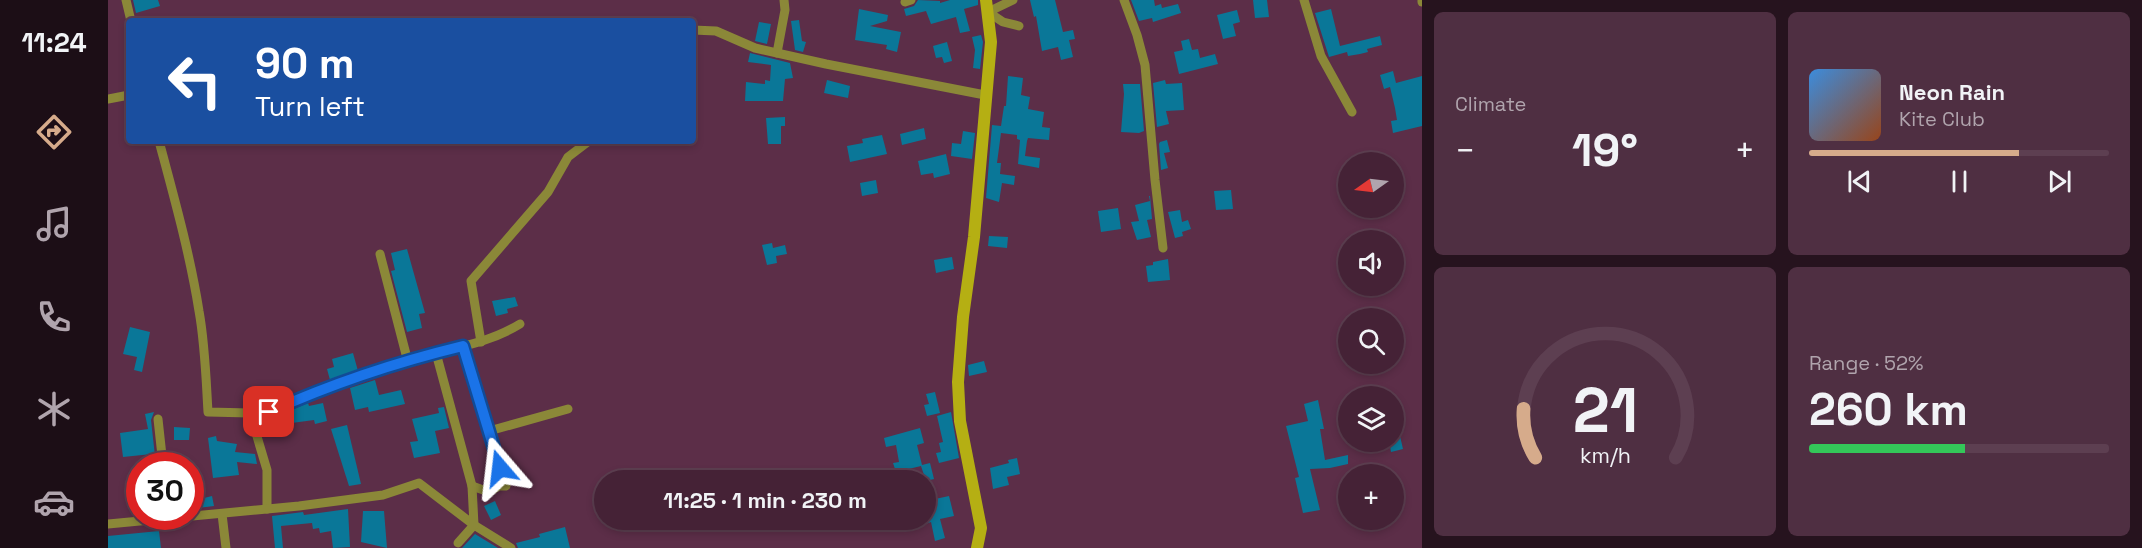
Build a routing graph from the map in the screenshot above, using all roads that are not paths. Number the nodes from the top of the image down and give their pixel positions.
1 (126, 0) edge
2 (784, 0) edge
3 (1013, 0) edge
4 (1124, 0) edge
5 (1304, 0) edge
6 (987, 6) edge
7 (130, 18) edge
8 (1019, 26) dead end
9 (696, 30) edge
10 (777, 53) junction
11 (985, 95) junction
12 (126, 96) edge
13 (108, 99) edge
14 (1352, 112) dead end
15 (160, 144) edge
16 (585, 144) edge
17 (1164, 248) dead end
18 (380, 254) dead end
19 (520, 324) dead end
20 (481, 342) junction
21 (463, 346) junction
22 (436, 353) junction
23 (408, 362) junction
24 (568, 409) dead end
25 (158, 419) dead end
26 (252, 420) junction
27 (489, 431) junction
28 (162, 452) edge
29 (472, 486) junction
30 (267, 509) junction
31 (222, 514) junction
32 (204, 515) edge
33 (126, 523) edge
34 (108, 525) edge
35 (474, 525) junction
36 (458, 543) dead end
37 (226, 548) edge
38 (511, 548) edge
39 (977, 548) edge

1 - 7 street
2 - 10 street
3 - 6 street
4 - 17 street
5 - 14 street
6 - 8 street
6 - 11 street
9 - 10 street
10 - 11 street
11 - 39 street
12 - 13 street
15 - 26 street
16 - 20 street
18 - 23 street
19 - 20 street
20 - 21 street
21 - 22 street
21 - 27 street
22 - 23 street
22 - 29 street
23 - 26 street
24 - 27 street
25 - 28 street
26 - 30 street
27 - 29 street
29 - 35 street
30 - 31 street
30 - 35 street
31 - 32 street
31 - 37 street
33 - 34 street
35 - 36 street
35 - 38 street

